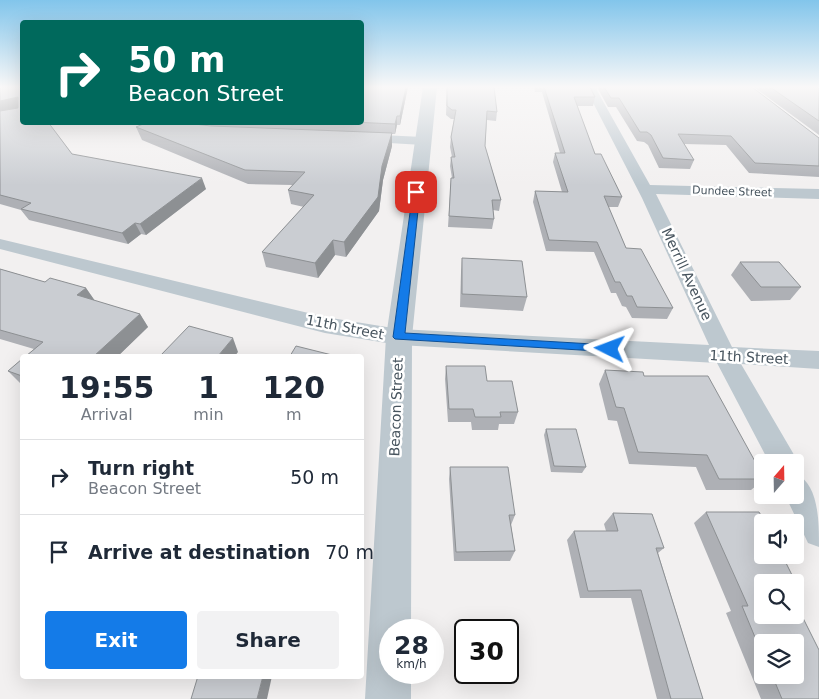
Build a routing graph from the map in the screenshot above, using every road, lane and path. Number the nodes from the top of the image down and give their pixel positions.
1 (426, 120) edge
2 (608, 120) edge
3 (346, 138) edge
4 (423, 140) junction
5 (645, 189) junction
6 (819, 194) edge
7 (0, 244) edge
8 (399, 337) junction
9 (725, 356) junction
10 (819, 360) edge
11 (779, 454) edge
12 (804, 503) edge
13 (819, 532) edge
14 (388, 699) edge

1 - 4 street, Beacon Street
2 - 5 street, Merrill Avenue
3 - 4 street
4 - 8 street, Beacon Street
5 - 6 street, Dundee Street
5 - 9 street, Merrill Avenue
7 - 8 street, 11th Street
8 - 9 street, 11th Street
8 - 14 street, Beacon Street
9 - 10 street, 11th Street
9 - 11 street, Merrill Avenue
12 - 13 street

